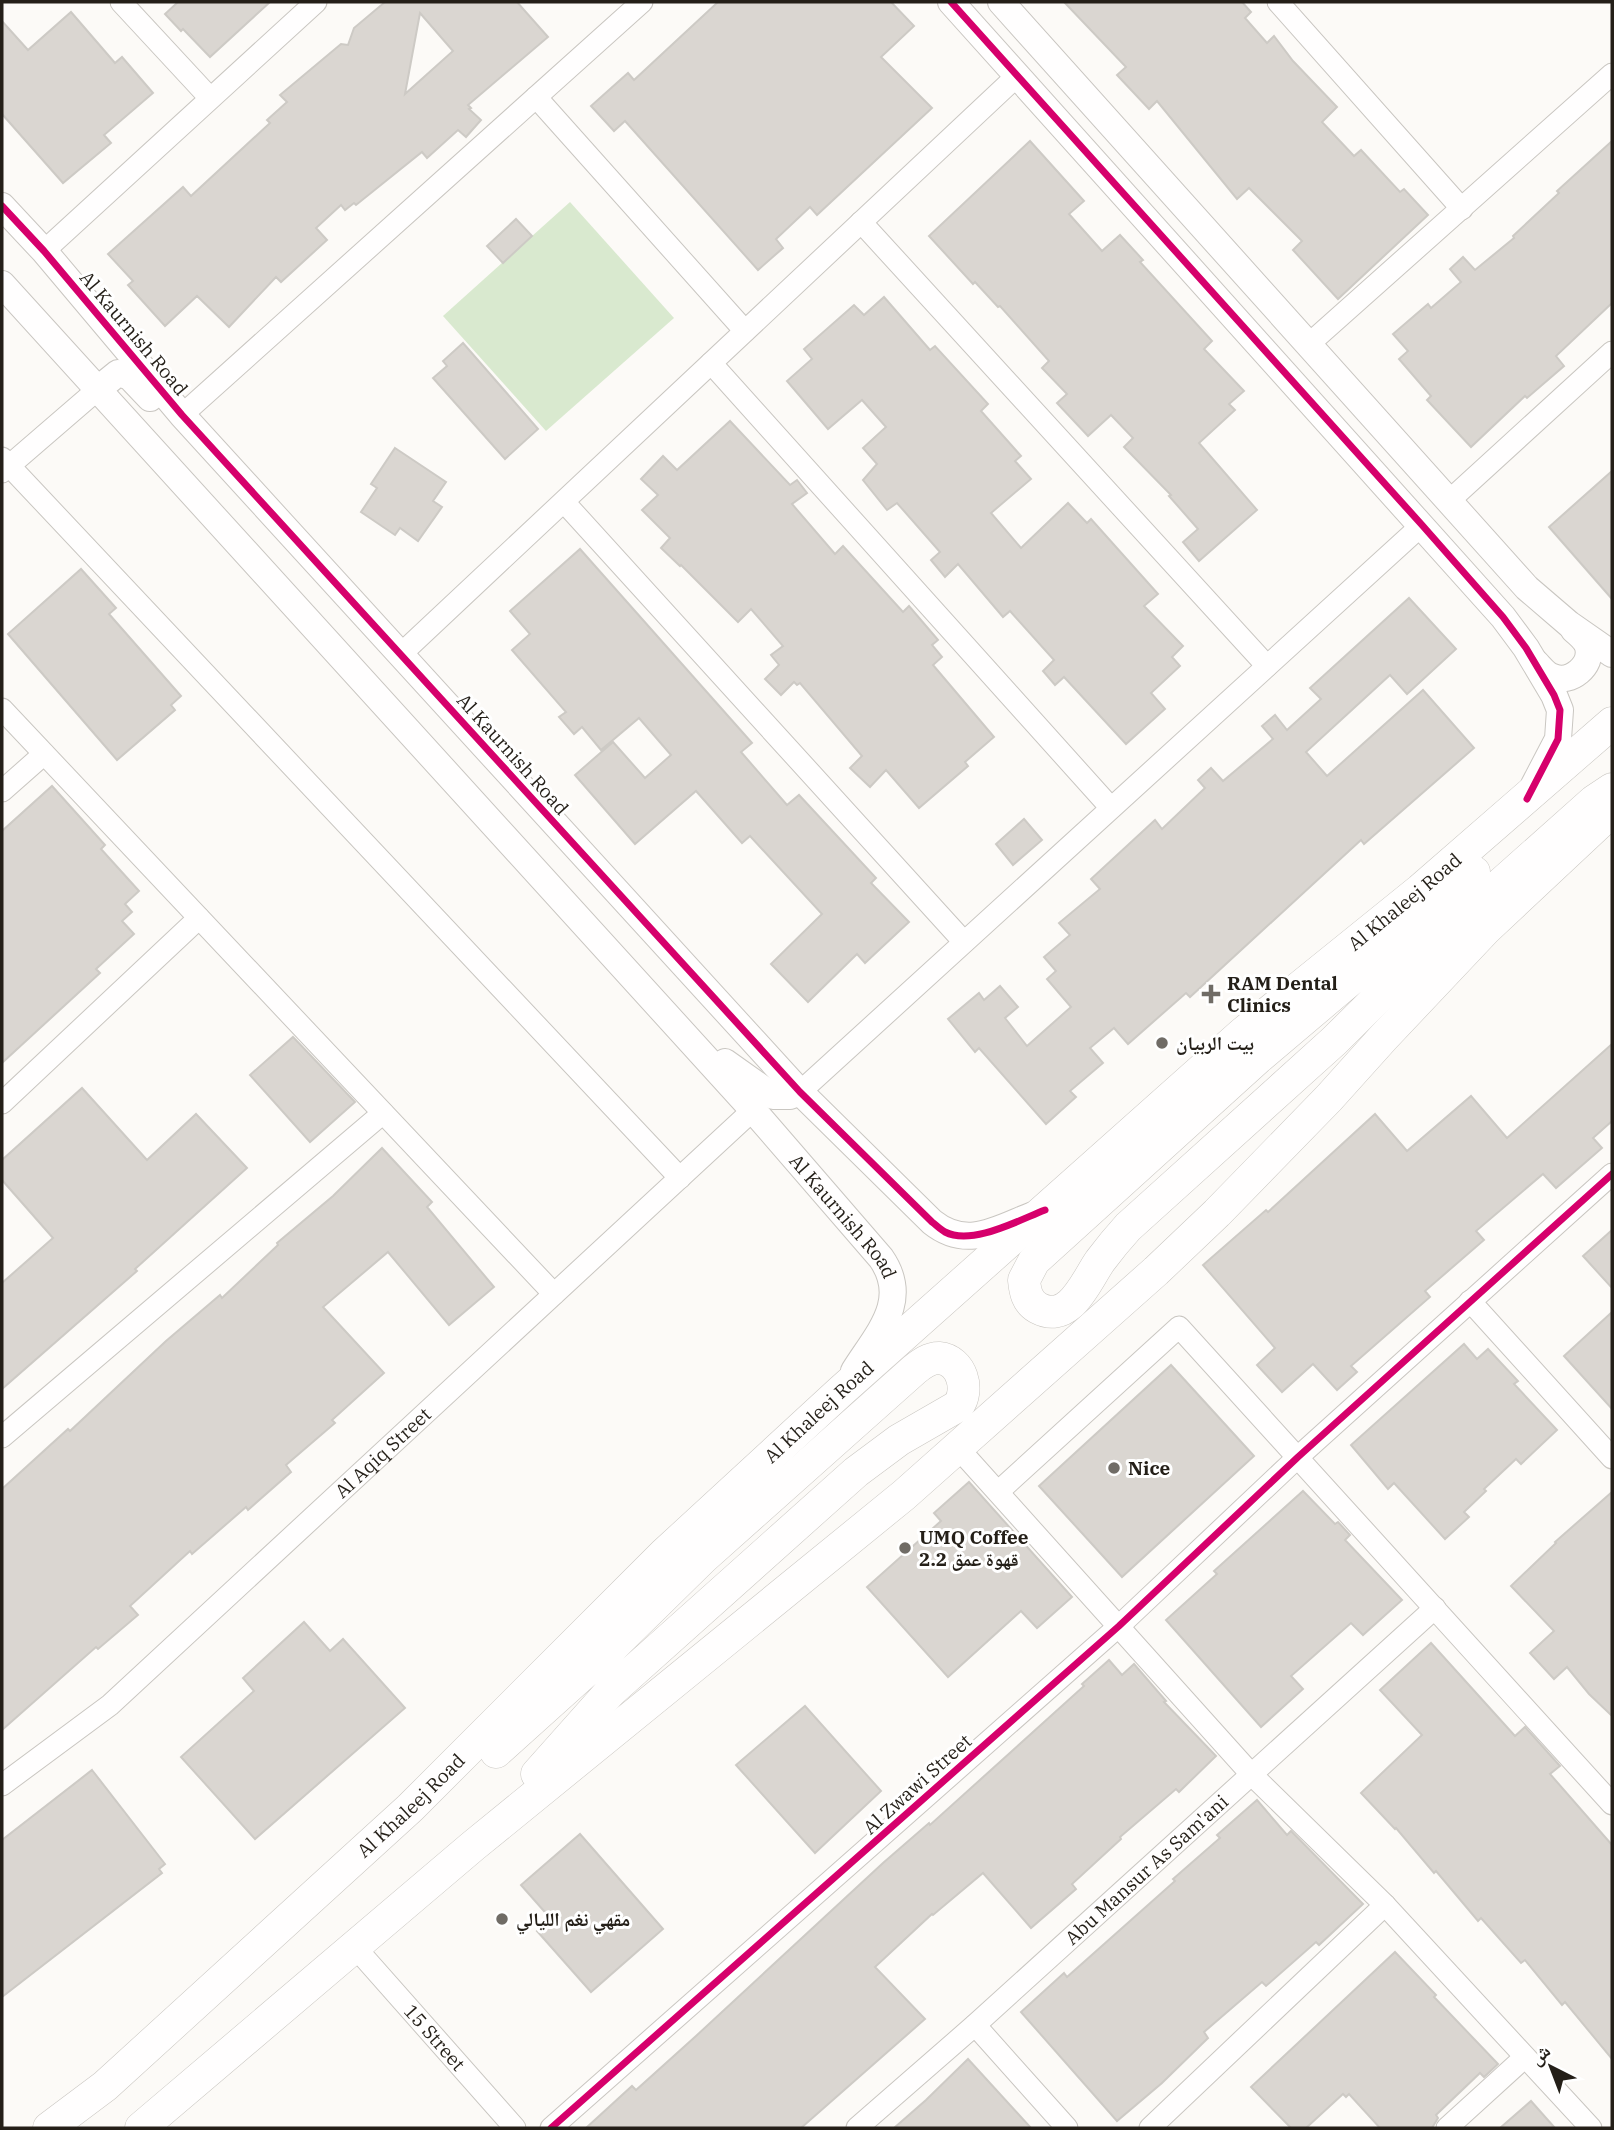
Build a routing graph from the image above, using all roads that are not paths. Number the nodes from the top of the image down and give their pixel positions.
1 (121, 2) edge
2 (316, 2) edge
3 (642, 2) edge
4 (951, 2) edge
5 (1001, 2) edge
6 (1278, 2) edge
7 (1612, 74) edge
8 (1017, 75) junction
9 (536, 97) junction
10 (210, 98) junction
11 (2, 206) edge
12 (1462, 209) junction
13 (861, 222) junction
14 (44, 251) junction
15 (2, 284) edge
16 (745, 331) junction
17 (1309, 344) junction
18 (1612, 352) edge
19 (711, 363) junction
20 (97, 390) junction
21 (182, 415) junction
22 (4, 465) edge
23 (259, 498) junction
24 (1450, 500) junction
25 (564, 502) junction
26 (1423, 525) junction
27 (1569, 624) junction
28 (401, 654) junction
29 (1612, 654) edge
30 (1532, 659) junction
31 (1267, 666) junction
32 (2, 709) edge
33 (1604, 731) edge
34 (44, 754) junction
35 (1612, 789) edge
36 (2, 792) edge
37 (1527, 799) junction
38 (1111, 808) junction
39 (1612, 811) edge
40 (1612, 833) edge
41 (1566, 855) junction
42 (199, 918) junction
43 (964, 942) junction
44 (654, 1002) junction
45 (800, 1092) junction
46 (2, 1103) edge
47 (753, 1110) junction
48 (383, 1113) junction
49 (1612, 1174) edge
50 (680, 1178) junction
51 (1045, 1210) junction
52 (554, 1294) junction
53 (1469, 1301) junction
54 (841, 1391) junction
55 (2, 1437) edge
56 (1608, 1446) edge
57 (958, 1448) junction
58 (1298, 1457) junction
59 (999, 1491) junction
60 (1435, 1608) junction
61 (1119, 1626) junction
62 (1251, 1774) junction
63 (2, 1785) edge
64 (1612, 1804) edge
65 (473, 1846) junction
66 (341, 1871) junction
67 (1385, 1905) junction
68 (354, 1946) junction
69 (975, 2025) junction
70 (1525, 2057) junction
71 (49, 2128) edge
72 (141, 2128) edge
73 (515, 2128) edge
74 (551, 2128) edge
75 (857, 2128) edge
76 (1067, 2128) edge
77 (1150, 2128) edge
78 (1447, 2128) edge
79 (1591, 2128) edge

1 - 10 street
2 - 10 street
3 - 9 street
4 - 8 street
5 - 17 street
6 - 12 street
7 - 12 street
8 - 13 street
8 - 26 street
9 - 16 street
9 - 21 street
10 - 14 street
11 - 14 street, Al Kaurnish Road
12 - 17 street
13 - 16 street
13 - 31 street
14 - 21 street, Al Kaurnish Road
15 - 20 street, Al Kaurnish Road
16 - 19 street
17 - 24 street
18 - 24 street
19 - 25 street
19 - 38 street
20 - 22 street
20 - 23 street
20 - 44 street, Al Kaurnish Road
21 - 23 street, Al Kaurnish Road
22 - 50 street
23 - 28 street, Al Kaurnish Road
24 - 27 street
25 - 28 street
25 - 43 street
26 - 30 street
26 - 31 street
27 - 29 street
27 - 30 street
28 - 45 street, Al Kaurnish Road
30 - 37 street
31 - 38 street
32 - 34 street
33 - 35 main road
33 - 37 main road, Al Khaleej Road
34 - 36 street
34 - 42 street
37 - 51 main road, Al Khaleej Road
38 - 43 street
39 - 41 main road
40 - 41 street
41 - 57 main road
42 - 46 street
42 - 48 street
43 - 45 street
44 - 45 street
44 - 47 street, Al Kaurnish Road
45 - 51 street, Al Kaurnish Road
47 - 50 street, Al Aqiq Street
47 - 54 street, Al Kaurnish Road
48 - 52 street
48 - 55 street
49 - 53 street, Al Zwawi Street
50 - 52 street, Al Aqiq Street
51 - 54 main road, Al Khaleej Road
52 - 63 street, Al Aqiq Street
53 - 56 street
53 - 58 street, Al Zwawi Street
54 - 66 main road, Al Khaleej Road
57 - 59 street
57 - 65 main road
58 - 59 street
58 - 60 street
58 - 61 street, Al Zwawi Street
59 - 61 street
60 - 62 street, Abu Mansur As Sam'ani
60 - 64 street
61 - 62 street
61 - 74 street, Al Zwawi Street
62 - 67 street
62 - 69 street, Abu Mansur As Sam'ani
65 - 66 main road
65 - 68 main road
66 - 71 main road, Al Khaleej Road
67 - 70 street
67 - 77 street
68 - 72 main road
68 - 73 street, 15 Street
69 - 75 street, Abu Mansur As Sam'ani
69 - 76 street
70 - 78 street
70 - 79 street

